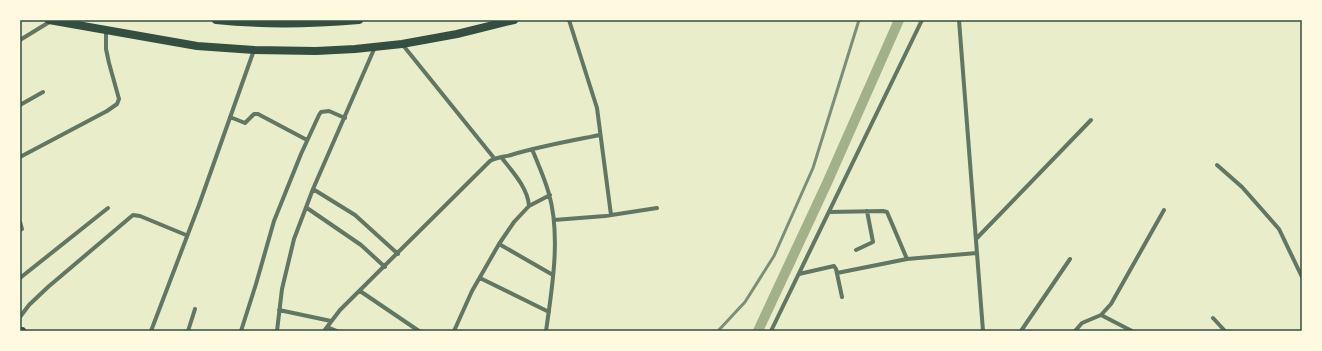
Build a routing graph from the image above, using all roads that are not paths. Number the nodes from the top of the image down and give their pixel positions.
1 (50, 20) edge
2 (220, 20) edge
3 (359, 20) edge
4 (514, 20) edge
5 (569, 20) edge
6 (922, 20) edge
7 (959, 20) edge
8 (272, 21) edge
9 (106, 29) junction
10 (20, 40) edge
11 (402, 44) junction
12 (375, 47) junction
13 (254, 50) junction
14 (43, 92) dead end
15 (20, 105) edge
16 (230, 117) junction
17 (345, 118) junction
18 (1091, 120) dead end
19 (600, 134) junction
20 (307, 140) junction
21 (532, 149) junction
22 (20, 157) edge
23 (501, 157) junction
24 (494, 158) junction
25 (1217, 165) dead end
26 (313, 190) junction
27 (550, 195) junction
28 (529, 206) junction
29 (108, 208) dead end
30 (307, 208) junction
31 (656, 208) dead end
32 (1164, 210) dead end
33 (867, 211) junction
34 (829, 212) junction
35 (611, 215) junction
36 (554, 220) junction
37 (20, 222) edge
38 (20, 230) edge
39 (186, 235) junction
40 (976, 238) junction
41 (499, 244) junction
42 (856, 250) dead end
43 (977, 253) junction
44 (398, 254) junction
45 (907, 259) junction
46 (1070, 260) dead end
47 (385, 267) junction
48 (836, 273) junction
49 (799, 274) junction
50 (553, 275) junction
51 (20, 278) edge
52 (480, 278) junction
53 (1302, 278) edge
54 (360, 291) junction
55 (842, 297) dead end
56 (195, 309) dead end
57 (279, 310) junction
58 (548, 312) junction
59 (1101, 315) junction
60 (20, 318) edge
61 (1213, 318) dead end
62 (331, 321) junction
63 (325, 329) edge
64 (150, 331) edge
65 (188, 331) edge
66 (241, 331) edge
67 (277, 331) edge
68 (337, 331) edge
69 (419, 331) edge
70 (454, 331) edge
71 (546, 331) edge
72 (771, 331) edge
73 (983, 331) edge
74 (1021, 331) edge
75 (1075, 331) edge
76 (1132, 331) edge
77 (1225, 331) edge

1 - 9 highway
1 - 10 street
2 - 8 highway
3 - 8 highway
4 - 11 highway
5 - 19 street
6 - 34 street
7 - 40 street
9 - 13 highway
9 - 22 street
11 - 12 highway
11 - 24 street
12 - 13 highway
12 - 17 street
13 - 16 street
14 - 15 street
16 - 20 street
16 - 39 street
17 - 20 street
17 - 26 street
18 - 40 street
19 - 21 street
19 - 35 street
20 - 66 street
21 - 23 street
21 - 27 street
23 - 24 street
23 - 28 street
24 - 44 street
25 - 53 street
26 - 30 street
26 - 44 street
27 - 28 street
27 - 36 street
28 - 41 street
29 - 51 street
30 - 47 street
30 - 57 street
31 - 35 street
32 - 59 street
33 - 34 street
33 - 42 street
33 - 45 street
34 - 49 street
35 - 36 street
36 - 50 street
37 - 38 street
39 - 60 street
39 - 64 street
40 - 43 street
41 - 50 street
41 - 52 street
43 - 45 street
43 - 73 street
44 - 47 street
45 - 48 street
46 - 74 street
47 - 54 street
48 - 49 street
48 - 55 street
49 - 72 street
50 - 58 street
52 - 58 street
52 - 70 street
54 - 62 street
54 - 69 street
56 - 65 street
57 - 62 street
57 - 67 street
58 - 71 street
59 - 75 street
59 - 76 street
61 - 77 street
62 - 63 street
63 - 68 street

